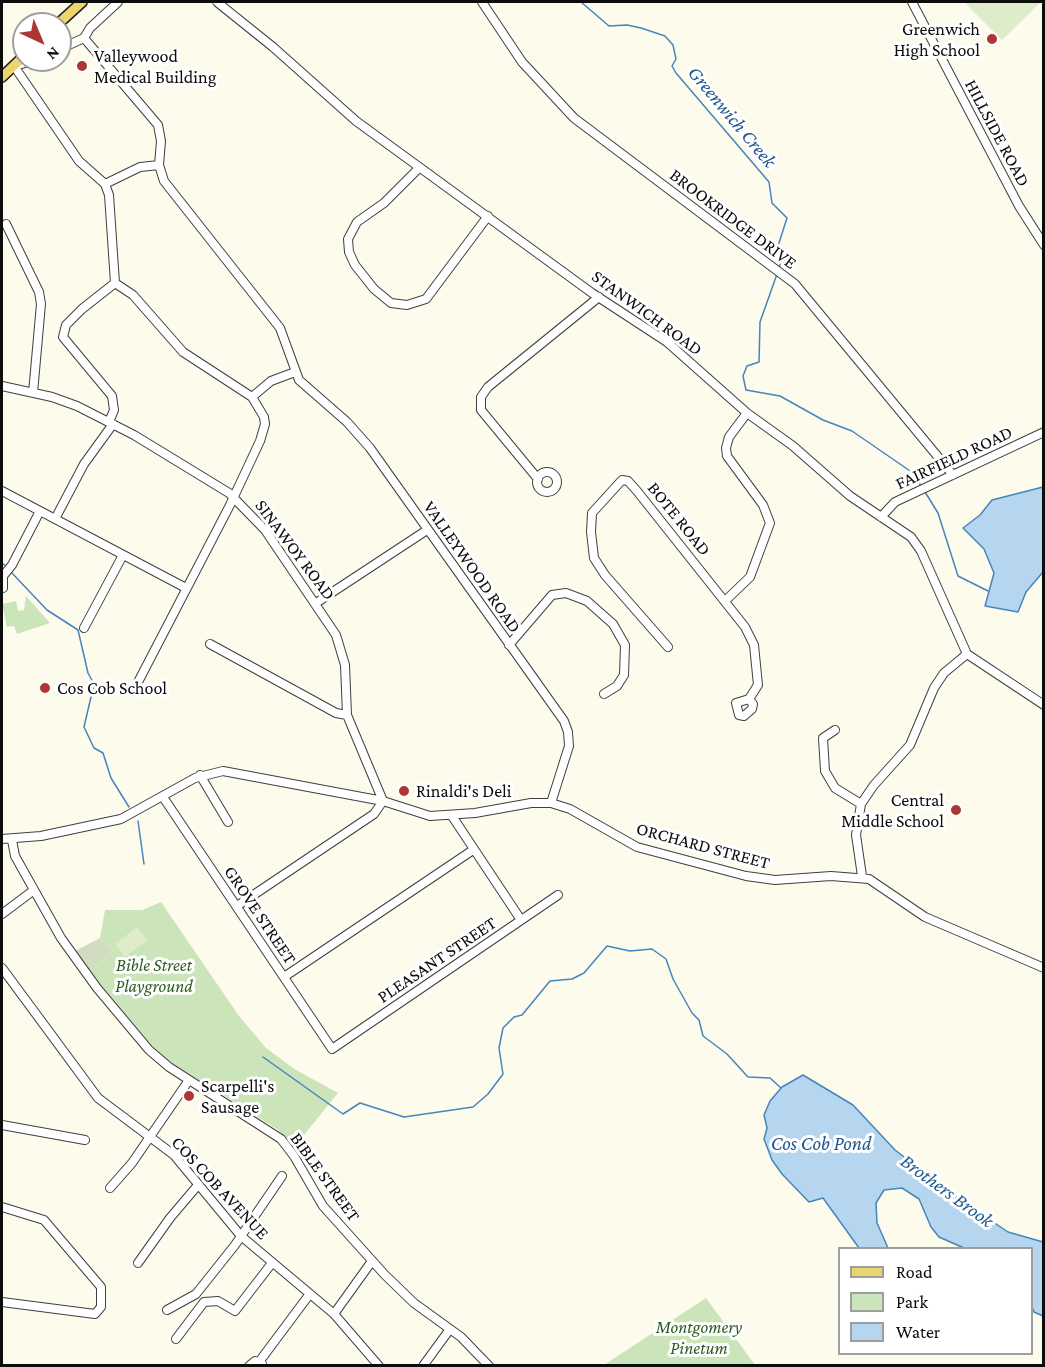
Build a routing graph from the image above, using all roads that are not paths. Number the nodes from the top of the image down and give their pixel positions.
1 (118, 2) edge
2 (218, 2) edge
3 (482, 2) edge
4 (912, 2) edge
5 (84, 38) junction
6 (72, 44) edge
7 (18, 72) edge
8 (159, 165) junction
9 (419, 168) junction
10 (105, 183) junction
11 (488, 216) junction
12 (6, 224) dead end
13 (1044, 244) edge
14 (115, 283) junction
15 (599, 297) junction
16 (295, 372) junction
17 (2, 386) edge
18 (33, 393) junction
19 (252, 397) junction
20 (747, 413) junction
21 (111, 423) junction
22 (1044, 432) edge
23 (953, 475) junction
24 (538, 479) dead end
25 (2, 491) edge
26 (233, 497) junction
27 (40, 511) junction
28 (881, 517) junction
29 (55, 519) junction
30 (428, 530) junction
31 (123, 555) junction
32 (3, 588) edge
33 (186, 588) junction
34 (725, 601) junction
35 (316, 603) junction
36 (84, 627) dead end
37 (210, 644) dead end
38 (509, 645) junction
39 (668, 647) dead end
40 (967, 654) junction
41 (136, 686) dead end
42 (604, 694) dead end
43 (749, 699) dead end
44 (1044, 705) edge
45 (347, 716) junction
46 (835, 730) dead end
47 (200, 776) junction
48 (163, 797) junction
49 (383, 801) junction
50 (551, 803) junction
51 (861, 804) junction
52 (452, 816) junction
53 (228, 822) dead end
54 (2, 839) edge
55 (12, 840) junction
56 (473, 850) junction
57 (862, 876) junction
58 (34, 890) junction
59 (558, 895) dead end
60 (237, 906) junction
61 (2, 914) edge
62 (521, 920) junction
63 (2, 968) edge
64 (1044, 969) edge
65 (284, 977) junction
66 (332, 1049) joint
67 (189, 1080) junction
68 (2, 1125) edge
69 (150, 1137) junction
70 (85, 1140) dead end
71 (282, 1176) dead end
72 (198, 1185) junction
73 (110, 1188) dead end
74 (2, 1207) edge
75 (241, 1236) junction
76 (372, 1261) junction
77 (138, 1263) dead end
78 (272, 1263) junction
79 (309, 1295) junction
80 (2, 1302) edge
81 (166, 1310) dead end
82 (334, 1314) junction
83 (450, 1329) junction
84 (176, 1339) dead end
85 (261, 1364) edge
86 (249, 1365) edge
87 (379, 1365) edge
88 (423, 1365) edge
89 (489, 1365) edge

1 - 5 street
2 - 9 street, STANWICH ROAD
3 - 23 street, BROOKRIDGE DRIVE
4 - 13 street, HILLSIDE ROAD
5 - 6 street
5 - 8 street, VALLEYWOOD ROAD
7 - 10 street
8 - 10 street
8 - 16 street, VALLEYWOOD ROAD
9 - 11 street, STANWICH ROAD
9 - 11 street
10 - 14 street
11 - 15 street, STANWICH ROAD
12 - 18 street
14 - 19 street
14 - 21 street
15 - 20 street, STANWICH ROAD
15 - 24 street
16 - 19 street
16 - 30 street, VALLEYWOOD ROAD
17 - 18 street, SINAWOY ROAD
18 - 21 street, SINAWOY ROAD
19 - 26 street
20 - 28 street, STANWICH ROAD
20 - 34 street
21 - 26 street, SINAWOY ROAD
21 - 29 street
22 - 23 street, FAIRFIELD ROAD
23 - 28 street, FAIRFIELD ROAD
25 - 27 street
26 - 33 street
26 - 35 street, SINAWOY ROAD
27 - 29 street
27 - 32 street
28 - 40 street, STANWICH ROAD
29 - 31 street
30 - 35 street
30 - 38 street, VALLEYWOOD ROAD
31 - 33 street
31 - 36 street
33 - 41 street
34 - 39 street, BOTE ROAD
34 - 43 street, BOTE ROAD
35 - 45 street, SINAWOY ROAD
37 - 45 street
38 - 42 street
38 - 50 street, VALLEYWOOD ROAD
40 - 44 street
40 - 51 street
45 - 49 street, SINAWOY ROAD
46 - 51 street
47 - 48 street, ORCHARD STREET
47 - 49 street, ORCHARD STREET
47 - 53 street
48 - 55 street, ORCHARD STREET
48 - 60 street, GROVE STREET
49 - 52 street, ORCHARD STREET
49 - 60 street
50 - 52 street, ORCHARD STREET
50 - 57 street, ORCHARD STREET
51 - 57 street
52 - 56 street
54 - 55 street, ORCHARD STREET
55 - 58 street, BIBLE STREET
56 - 62 street
56 - 65 street
57 - 64 street, ORCHARD STREET
58 - 61 street
58 - 67 street, BIBLE STREET
59 - 62 street, PLEASANT STREET
60 - 65 street, GROVE STREET
62 - 66 street, PLEASANT STREET
63 - 69 street, COS COB AVENUE
65 - 66 street, GROVE STREET
67 - 69 street
67 - 76 street, BIBLE STREET
68 - 70 street
69 - 72 street, COS COB AVENUE
69 - 73 street
71 - 75 street
72 - 75 street, COS COB AVENUE
72 - 77 street
74 - 80 street
75 - 78 street, COS COB AVENUE
75 - 81 street
76 - 82 street
76 - 83 street, BIBLE STREET
78 - 79 street, COS COB AVENUE
78 - 84 street
79 - 82 street, COS COB AVENUE
79 - 85 street
82 - 87 street, COS COB AVENUE
83 - 88 street
83 - 89 street, BIBLE STREET
85 - 86 street

